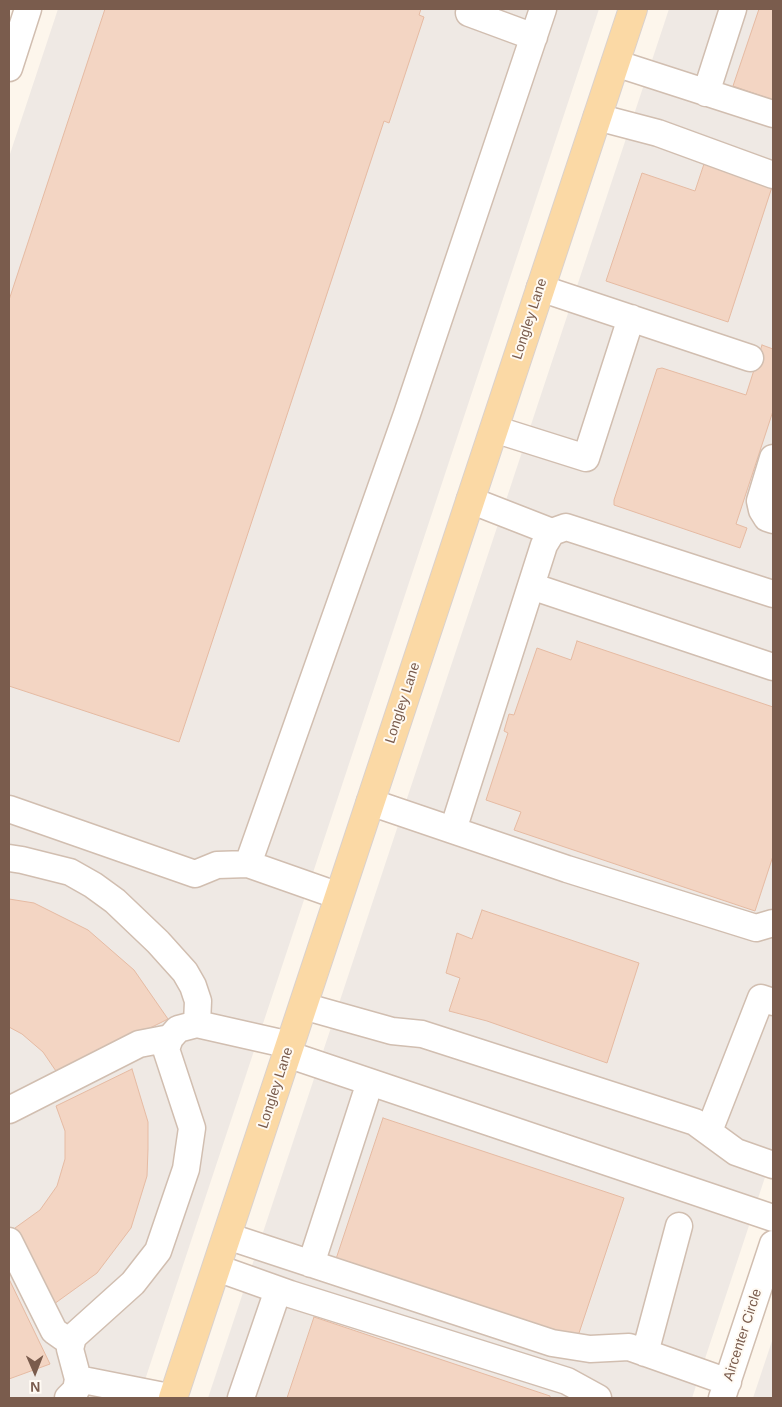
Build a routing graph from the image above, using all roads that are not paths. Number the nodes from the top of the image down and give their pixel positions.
1 (28, 9) edge
2 (470, 9) edge
3 (543, 9) edge
4 (633, 9) edge
5 (733, 9) edge
6 (534, 37) junction
7 (615, 64) junction
8 (9, 68) edge
9 (706, 92) junction
10 (773, 114) edge
11 (597, 117) junction
12 (773, 175) edge
13 (540, 288) junction
14 (631, 318) junction
15 (750, 358) dead end
16 (494, 429) junction
17 (773, 458) edge
18 (470, 500) junction
19 (773, 520) edge
20 (552, 532) junction
21 (531, 586) junction
22 (773, 594) edge
23 (773, 667) edge
24 (370, 802) junction
25 (9, 809) edge
26 (454, 830) junction
27 (9, 858) edge
28 (248, 864) junction
29 (340, 896) junction
30 (773, 923) edge
31 (773, 1002) edge
32 (303, 1006) junction
33 (196, 1024) junction
34 (170, 1038) junction
35 (289, 1050) junction
36 (370, 1082) junction
37 (9, 1110) edge
38 (709, 1132) junction
39 (773, 1165) edge
40 (773, 1218) edge
41 (679, 1226) dead end
42 (227, 1236) junction
43 (9, 1241) edge
44 (773, 1244) edge
45 (311, 1264) junction
46 (217, 1268) junction
47 (278, 1290) junction
48 (71, 1343) junction
49 (645, 1353) junction
50 (73, 1388) edge
51 (725, 1390) edge
52 (174, 1398) edge
53 (241, 1398) edge
54 (598, 1398) edge

1 - 8 street
2 - 6 street
3 - 6 street
4 - 7 main road, Longley Lane
5 - 9 street
6 - 28 street
7 - 9 street
7 - 11 main road, Longley Lane
9 - 10 street
11 - 12 street
11 - 13 main road, Longley Lane
13 - 14 street
13 - 16 main road, Longley Lane
14 - 15 street
14 - 16 street
16 - 18 main road, Longley Lane
17 - 19 street
18 - 20 street
18 - 24 main road, Longley Lane
20 - 21 street
20 - 22 street
21 - 23 street
21 - 26 street
24 - 26 street
24 - 29 main road, Longley Lane
25 - 28 street
26 - 30 street
27 - 33 street
28 - 29 street
29 - 32 main road, Longley Lane
31 - 38 street
32 - 35 main road, Longley Lane
32 - 38 street
33 - 34 street
33 - 35 street
34 - 37 street
34 - 48 street
35 - 36 street
35 - 42 main road, Longley Lane
36 - 40 street
36 - 45 street
38 - 39 street
41 - 49 street
42 - 45 street
42 - 46 main road, Longley Lane
43 - 48 street
44 - 51 street, Aircenter Circle
45 - 49 street
46 - 47 street
46 - 52 main road, Longley Lane
47 - 53 street
47 - 54 street
48 - 50 street
49 - 51 street
50 - 52 street

